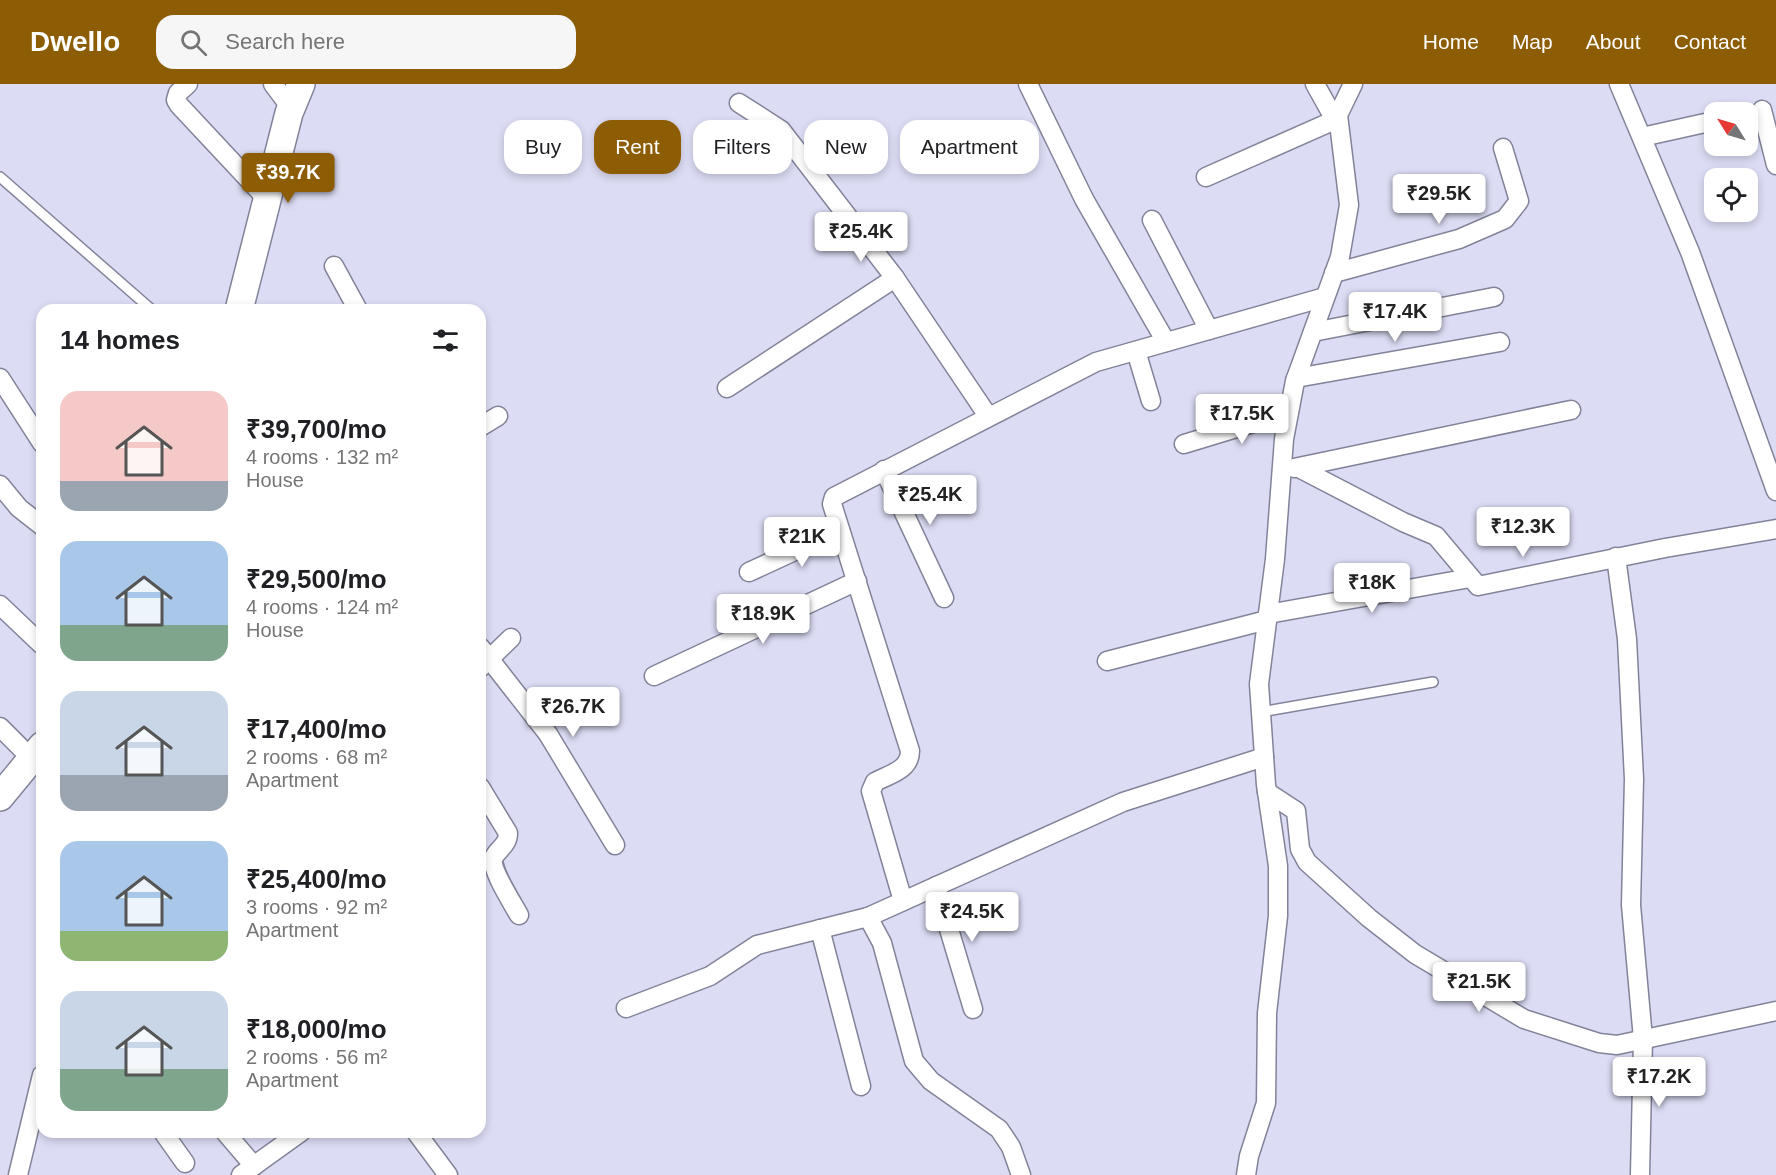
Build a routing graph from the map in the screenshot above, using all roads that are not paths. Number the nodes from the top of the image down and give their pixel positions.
1 (188, 84) edge
2 (273, 84) edge
3 (1315, 84) edge
4 (1353, 84) edge
5 (1619, 84) edge
6 (1032, 85) edge
7 (296, 96) edge
8 (739, 103) dead end
9 (1762, 110) edge
10 (1704, 123) edge
11 (1337, 124) junction
12 (1642, 137) junction
13 (1503, 148) dead end
14 (1776, 165) edge
15 (0, 177) edge
16 (1206, 177) dead end
17 (266, 198) junction
18 (1152, 220) dead end
19 (334, 266) dead end
20 (1334, 273) junction
21 (895, 279) junction
22 (1325, 297) junction
23 (1494, 297) dead end
24 (145, 304) edge
25 (240, 304) edge
26 (355, 304) edge
27 (1209, 330) junction
28 (1313, 332) junction
29 (1166, 342) junction
30 (1500, 342) dead end
31 (1136, 351) junction
32 (0, 378) edge
33 (1296, 378) junction
34 (727, 388) dead end
35 (1150, 401) dead end
36 (1571, 410) dead end
37 (1289, 412) junction
38 (498, 416) dead end
39 (988, 416) junction
40 (486, 423) edge
41 (36, 435) edge
42 (1184, 444) dead end
43 (1290, 468) junction
44 (884, 470) junction
45 (0, 485) edge
46 (1776, 491) edge
47 (36, 521) edge
48 (1776, 529) edge
49 (840, 530) junction
50 (1616, 557) junction
51 (749, 572) dead end
52 (1470, 578) junction
53 (856, 581) junction
54 (944, 598) dead end
55 (0, 605) edge
56 (1268, 617) junction
57 (511, 638) dead end
58 (36, 639) edge
59 (486, 656) edge
60 (1107, 661) dead end
61 (486, 662) edge
62 (654, 676) dead end
63 (1433, 682) dead end
64 (1261, 712) junction
65 (0, 727) edge
66 (36, 752) edge
67 (36, 754) edge
68 (1264, 757) junction
69 (1267, 792) junction
70 (0, 797) edge
71 (486, 797) edge
72 (615, 845) dead end
73 (936, 886) junction
74 (903, 901) junction
75 (519, 915) dead end
76 (868, 917) junction
77 (820, 929) junction
78 (626, 1008) dead end
79 (973, 1009) dead end
80 (1776, 1011) edge
81 (1643, 1039) junction
82 (861, 1086) dead end
83 (36, 1100) edge
84 (167, 1138) edge
85 (229, 1138) edge
86 (293, 1138) edge
87 (420, 1138) edge
88 (185, 1164) dead end
89 (248, 1171) edge
90 (18, 1175) edge
91 (448, 1175) edge
92 (1021, 1175) edge
93 (1246, 1175) edge
94 (1640, 1175) edge

1 - 17 street
2 - 7 street
3 - 11 street
4 - 11 street
5 - 12 street
6 - 29 street
7 - 17 street
8 - 21 street
9 - 14 street
10 - 12 street
11 - 16 street
11 - 20 street
12 - 46 street
13 - 20 street
15 - 24 lane
17 - 25 street
18 - 27 street
19 - 26 street
20 - 22 street
21 - 34 street
21 - 39 street
22 - 27 street
22 - 28 street
23 - 28 street
27 - 29 street
28 - 33 street
29 - 31 street
30 - 33 street
31 - 35 street
31 - 39 street
32 - 41 street
33 - 37 street
36 - 43 street
37 - 42 street
37 - 43 street
38 - 40 street
39 - 44 street
43 - 52 street
43 - 56 street
44 - 49 street
44 - 54 street
45 - 47 street
48 - 50 street
49 - 51 street
49 - 53 street
50 - 52 street
50 - 81 street
52 - 56 street
53 - 62 street
53 - 74 street
55 - 58 street
56 - 60 street
56 - 64 street
57 - 59 street
61 - 72 street
63 - 64 lane
64 - 68 street
65 - 66 street
67 - 70 street
68 - 69 street
68 - 73 street
69 - 81 street
69 - 93 street
71 - 75 street
73 - 74 street
73 - 79 street
74 - 76 street
76 - 77 street
76 - 92 street
77 - 78 street
77 - 82 street
80 - 81 street
81 - 94 street
83 - 90 street
84 - 88 street
85 - 89 street
86 - 89 street
87 - 91 street

